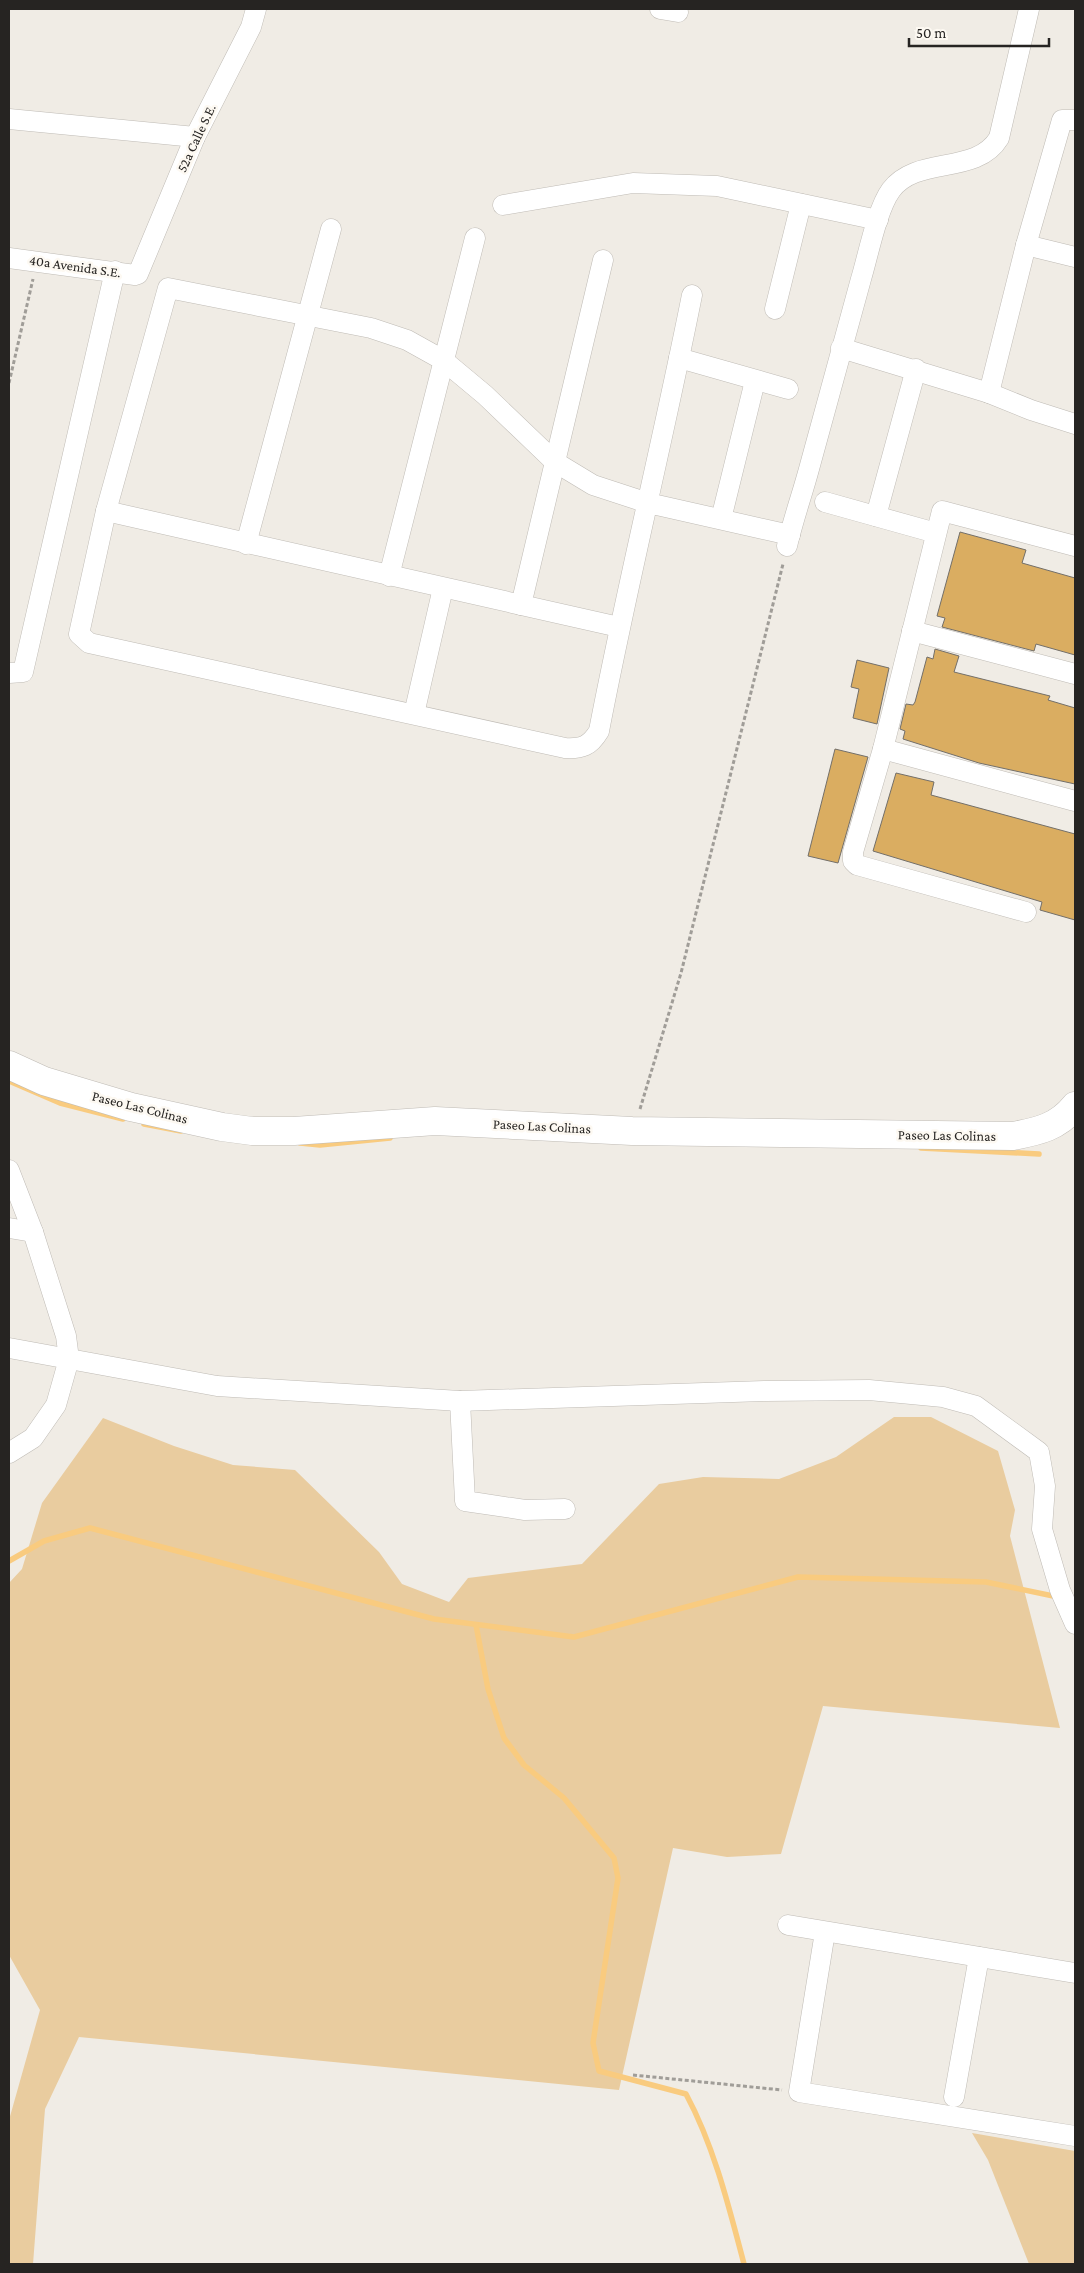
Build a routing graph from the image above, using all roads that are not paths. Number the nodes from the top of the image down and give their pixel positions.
1 (256, 9) edge
2 (1028, 9) edge
3 (9, 119) edge
4 (1075, 120) edge
5 (195, 137) junction
6 (801, 204) junction
7 (503, 205) dead end
8 (878, 220) junction
9 (331, 229) dead end
10 (475, 238) dead end
11 (1026, 245) junction
12 (1075, 256) edge
13 (9, 258) edge
14 (603, 260) dead end
15 (115, 272) junction
16 (139, 272) junction
17 (168, 288) junction
18 (692, 295) dead end
19 (775, 309) dead end
20 (308, 316) junction
21 (841, 348) junction
22 (679, 358) junction
23 (443, 360) junction
24 (916, 369) junction
25 (755, 381) junction
26 (788, 389) dead end
27 (989, 393) junction
28 (1075, 424) edge
29 (555, 462) junction
30 (824, 502) dead end
31 (648, 503) junction
32 (106, 512) junction
33 (876, 516) junction
34 (721, 519) junction
35 (936, 533) junction
36 (246, 544) junction
37 (1075, 546) edge
38 (390, 576) junction
39 (443, 588) junction
40 (521, 605) junction
41 (619, 627) junction
42 (912, 631) junction
43 (16, 673) edge
44 (1075, 674) edge
45 (414, 714) junction
46 (882, 749) junction
47 (1075, 801) edge
48 (1026, 912) dead end
49 (9, 1065) edge
50 (1075, 1106) edge
51 (9, 1170) edge
52 (9, 1228) edge
53 (33, 1232) junction
54 (9, 1348) edge
55 (69, 1359) junction
56 (460, 1401) junction
57 (9, 1452) edge
58 (565, 1509) dead end
59 (1075, 1624) edge
60 (788, 1925) dead end
61 (825, 1932) junction
62 (979, 1958) junction
63 (1075, 1973) edge
64 (954, 2096) dead end
65 (1075, 2136) edge

1 - 5 street, 52a Calle S.E.
2 - 8 street
3 - 5 street
4 - 11 street
5 - 16 street, 52a Calle S.E.
6 - 7 street
6 - 8 street
6 - 19 street
8 - 21 street
9 - 20 street
10 - 23 street
11 - 12 street
11 - 27 street
13 - 15 street, 40a Avenida S.E.
14 - 29 street
15 - 16 street, 40a Avenida S.E.
15 - 43 street
16 - 17 street
17 - 20 street
17 - 32 street
18 - 22 street
20 - 23 street
20 - 36 street
21 - 24 street
21 - 34 street
22 - 25 street
22 - 31 street
23 - 29 street
23 - 38 street
24 - 27 street
24 - 33 street
25 - 26 street
25 - 34 street
27 - 28 street
29 - 31 street
29 - 40 street
30 - 33 street
31 - 34 street
31 - 41 street
32 - 36 street
32 - 45 street
33 - 35 street
35 - 37 street
35 - 42 street
36 - 38 street
38 - 39 street
39 - 40 street
39 - 45 street
40 - 41 street
41 - 45 street
42 - 44 street
42 - 46 street
46 - 47 street
46 - 48 street
49 - 50 street, Paseo Las Colinas
51 - 53 street
52 - 53 street
53 - 55 street
54 - 55 street
55 - 56 street
55 - 57 street
56 - 58 street
56 - 59 street
60 - 61 street
61 - 62 street
61 - 65 street
62 - 63 street
62 - 64 street

